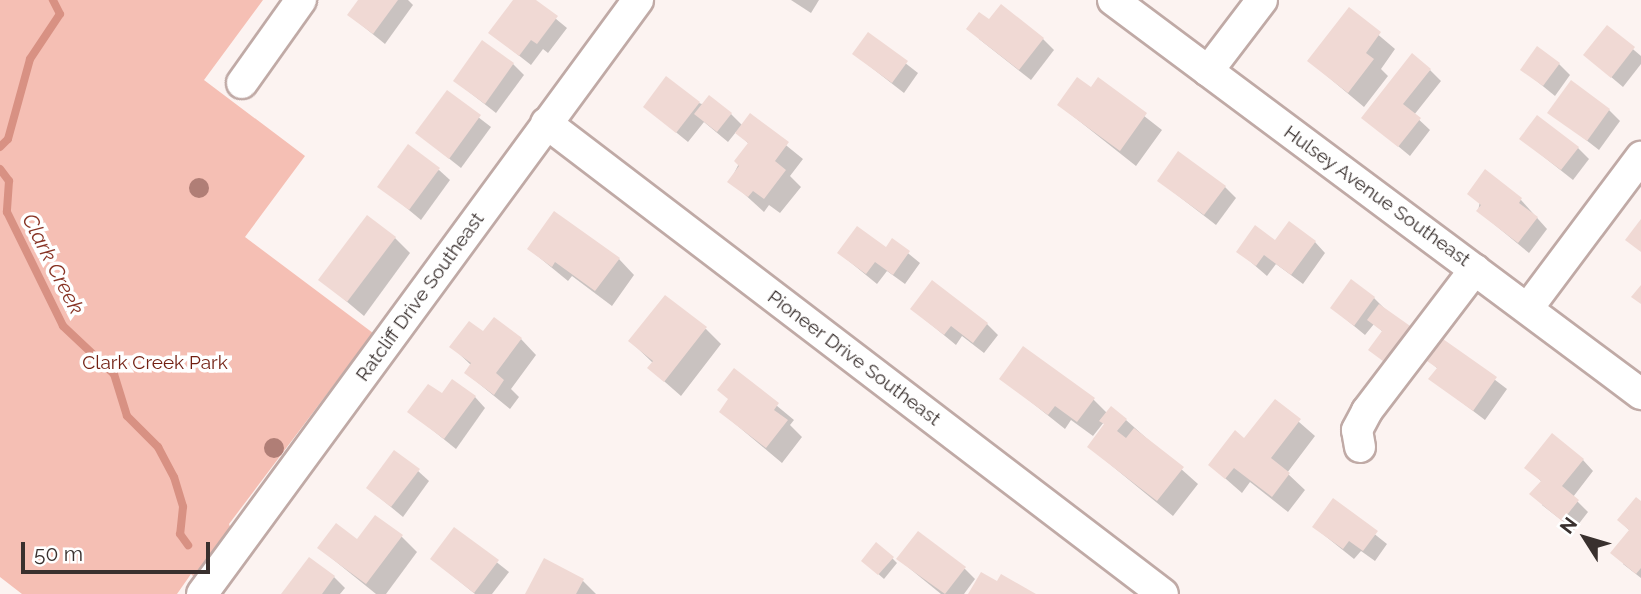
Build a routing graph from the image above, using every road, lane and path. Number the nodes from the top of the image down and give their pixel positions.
1 (301, 0) edge
2 (638, 0) edge
3 (1113, 0) edge
4 (1262, 0) edge
5 (1208, 71) junction
6 (242, 83) dead end
7 (546, 122) junction
8 (1641, 157) edge
9 (1475, 269) junction
10 (1528, 308) junction
11 (1641, 394) edge
12 (1360, 447) dead end
13 (202, 594) edge
14 (1163, 594) edge

1 - 6 street
2 - 7 street, Ratcliff Drive Southeast
3 - 5 street, Hulsey Avenue Southeast
4 - 5 street
5 - 9 street, Hulsey Avenue Southeast
7 - 13 street, Ratcliff Drive Southeast
7 - 14 street, Pioneer Drive Southeast
8 - 10 street
9 - 10 street, Hulsey Avenue Southeast
9 - 12 street
10 - 11 street, Hulsey Avenue Southeast

